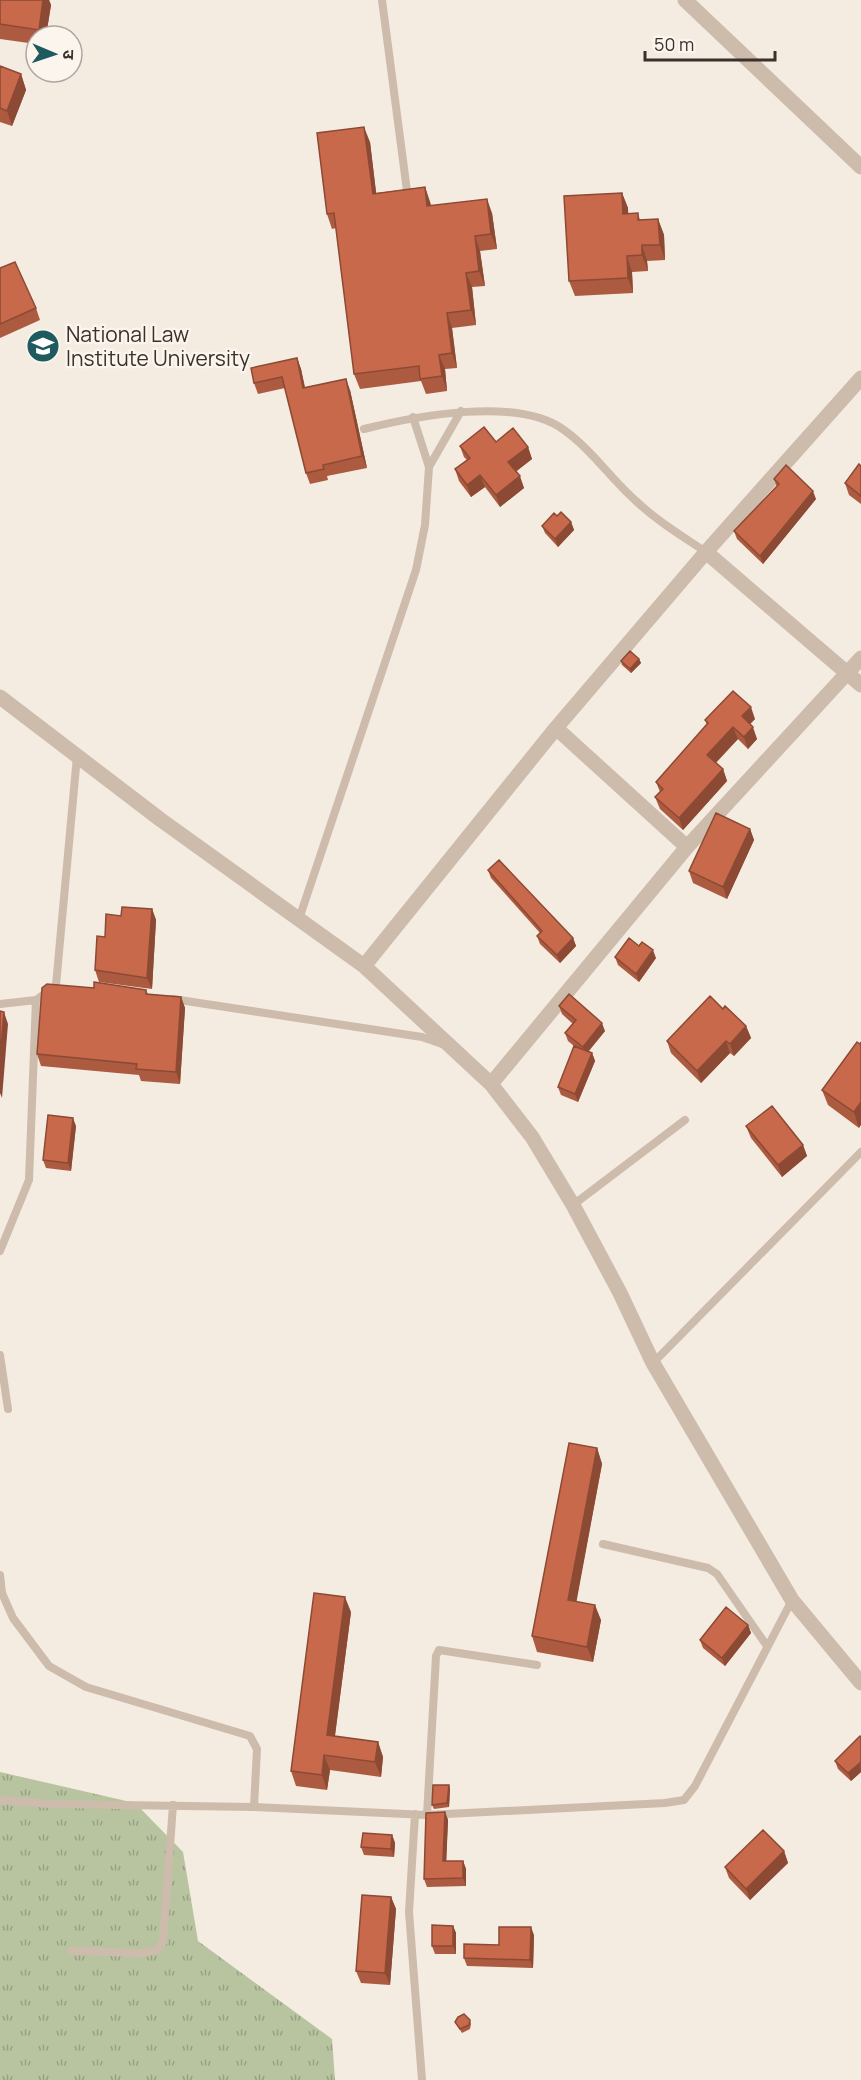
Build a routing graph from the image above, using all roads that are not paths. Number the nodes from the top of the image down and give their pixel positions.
1 (382, 0) edge
2 (687, 1) edge
3 (861, 167) edge
4 (406, 191) edge
5 (861, 378) edge
6 (460, 411) junction
7 (413, 417) junction
8 (364, 429) dead end
9 (429, 466) junction
10 (706, 552) junction
11 (861, 658) edge
12 (847, 675) junction
13 (861, 685) edge
14 (0, 697) edge
15 (556, 728) junction
16 (77, 756) junction
17 (687, 847) junction
18 (299, 920) junction
19 (364, 966) junction
20 (56, 985) junction
21 (66, 986) edge
22 (167, 998) edge
23 (36, 1000) junction
24 (0, 1004) edge
25 (452, 1047) junction
26 (491, 1083) junction
27 (685, 1120) dead end
28 (861, 1152) edge
29 (573, 1205) junction
30 (0, 1251) edge
31 (0, 1355) edge
32 (653, 1363) junction
33 (8, 1409) dead end
34 (603, 1544) dead end
35 (0, 1575) edge
36 (792, 1600) junction
37 (767, 1646) junction
38 (537, 1665) dead end
39 (861, 1683) edge
40 (0, 1800) edge
41 (173, 1805) junction
42 (254, 1807) junction
43 (415, 1814) junction
44 (427, 1815) junction
45 (71, 1951) dead end
46 (422, 2080) edge

1 - 4 lane
2 - 3 street
5 - 10 street
6 - 7 lane
6 - 9 lane
6 - 10 lane
7 - 8 lane
7 - 9 lane
9 - 18 lane
10 - 12 street
10 - 15 street
11 - 12 street
12 - 13 street
12 - 17 street
14 - 16 street
15 - 17 street
15 - 19 street
16 - 18 street
16 - 20 lane
17 - 26 street
18 - 19 street
19 - 25 street
20 - 21 lane
20 - 23 lane
22 - 25 lane
23 - 24 lane
23 - 30 lane
25 - 26 street
26 - 29 street
27 - 29 lane
28 - 32 lane
29 - 32 street
31 - 33 lane
32 - 36 street
34 - 37 lane
35 - 42 lane
36 - 37 lane
36 - 39 street
37 - 44 lane
38 - 44 lane
40 - 41 lane
41 - 42 lane
41 - 45 lane
42 - 43 lane
43 - 44 lane
43 - 46 lane

